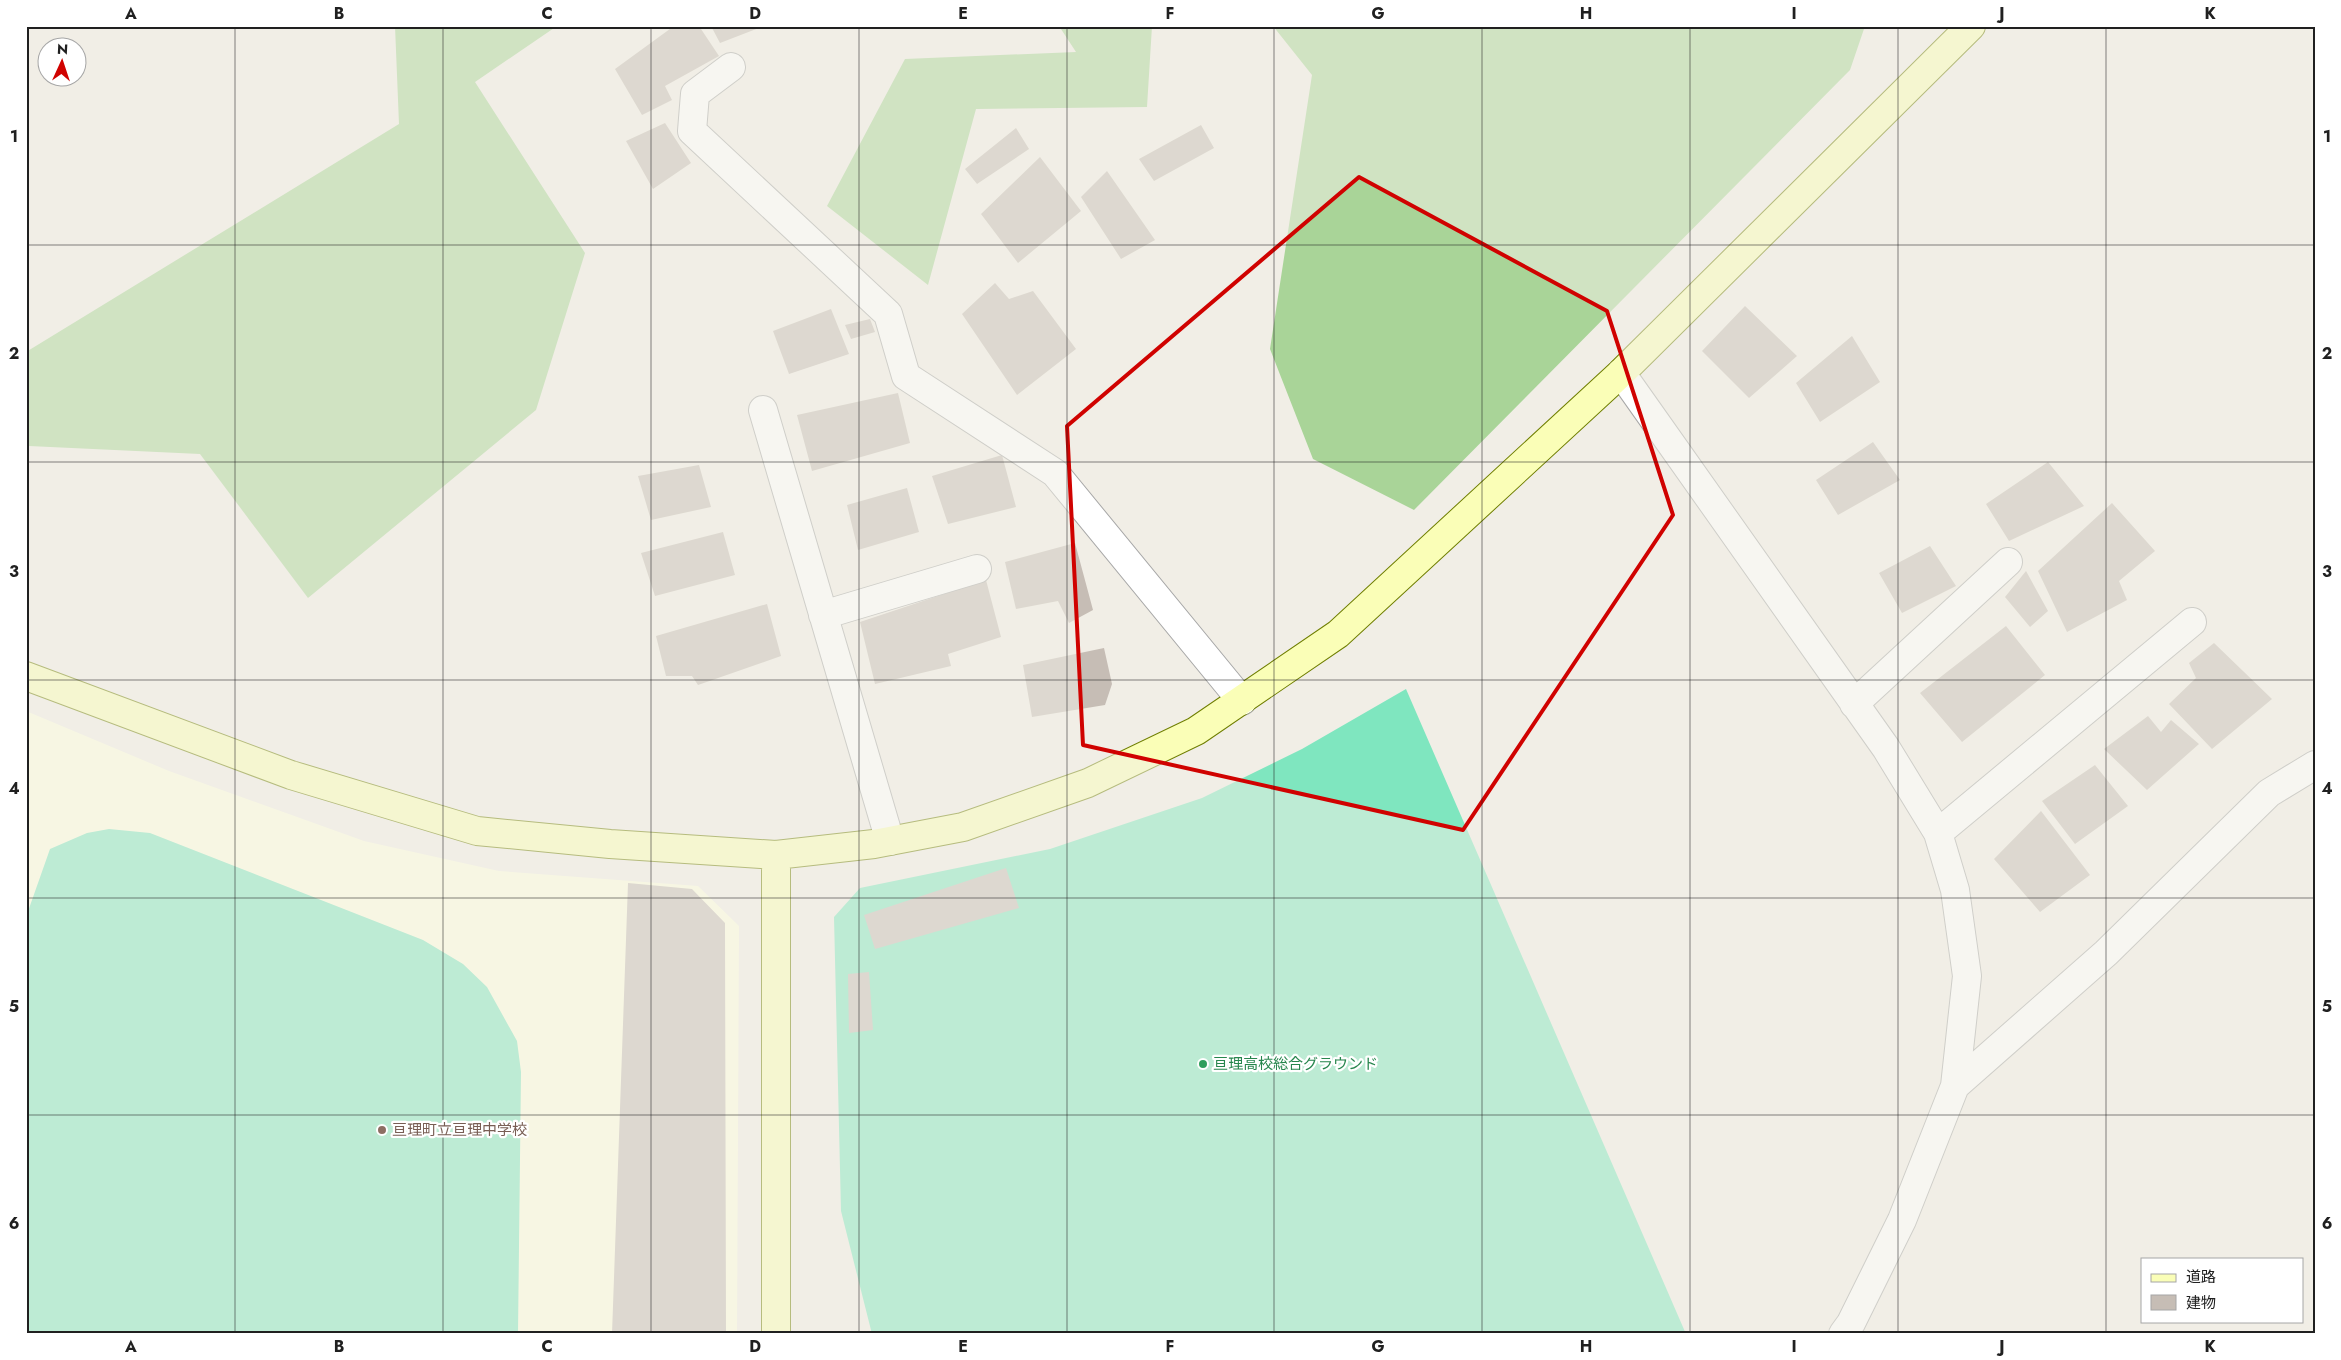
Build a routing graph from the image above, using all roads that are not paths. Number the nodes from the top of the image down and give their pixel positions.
1 (1971, 26) edge
2 (731, 67) dead end
3 (1621, 373) junction
4 (763, 410) dead end
5 (2008, 562) dead end
6 (977, 570) dead end
7 (824, 615) junction
8 (2192, 622) dead end
9 (26, 676) edge
10 (1242, 701) junction
11 (1854, 704) junction
12 (2315, 766) edge
13 (1938, 833) junction
14 (890, 841) junction
15 (776, 855) junction
16 (1955, 1086) junction
17 (776, 1334) edge
18 (1843, 1334) edge

1 - 3 street
2 - 10 street
3 - 10 street
3 - 11 street
4 - 7 street
5 - 11 street
6 - 7 street
7 - 14 street
8 - 13 street
9 - 15 street
10 - 14 street
11 - 13 street
12 - 16 street
13 - 16 street
14 - 15 street
15 - 17 street
16 - 18 street

